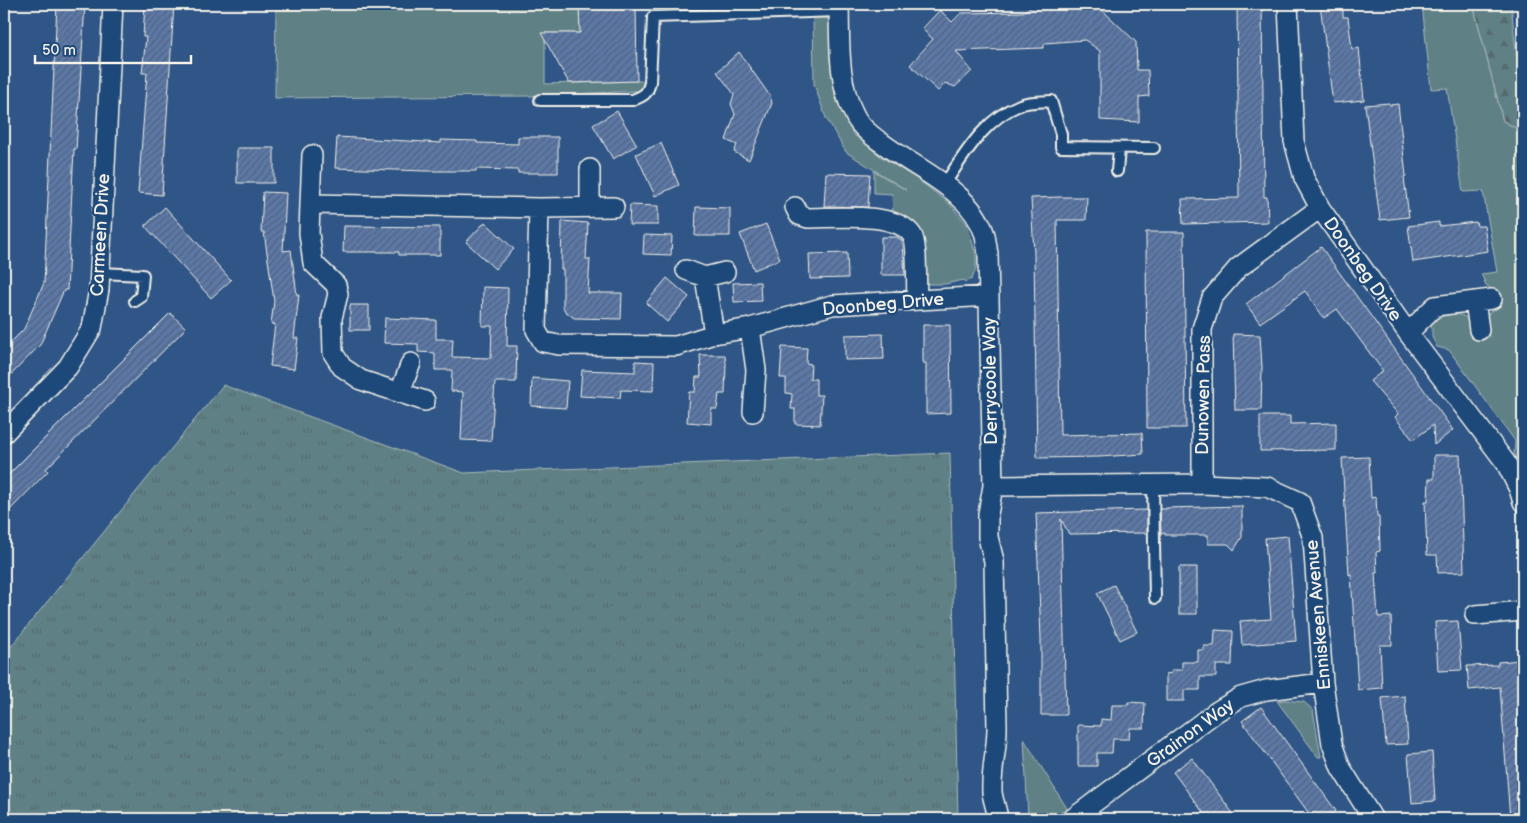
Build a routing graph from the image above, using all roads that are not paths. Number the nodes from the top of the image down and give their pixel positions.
1 (113, 4) edge
2 (1288, 4) edge
3 (839, 8) edge
4 (540, 100) dead end
5 (1154, 148) dead end
6 (1119, 149) junction
7 (312, 155) dead end
8 (590, 169) dead end
9 (1117, 171) dead end
10 (944, 185) junction
11 (310, 204) junction
12 (590, 207) junction
13 (614, 207) dead end
14 (795, 207) dead end
15 (539, 208) junction
16 (1320, 208) junction
17 (686, 270) dead end
18 (726, 272) dead end
19 (100, 273) junction
20 (705, 277) junction
21 (989, 296) junction
22 (917, 300) junction
23 (135, 301) dead end
24 (750, 328) junction
25 (1479, 330) dead end
26 (1408, 333) junction
27 (714, 334) junction
28 (411, 363) dead end
29 (400, 392) junction
30 (424, 401) dead end
31 (753, 412) dead end
32 (4, 433) edge
33 (1202, 484) junction
34 (1153, 485) junction
35 (993, 486) junction
36 (1523, 502) edge
37 (1155, 598) dead end
38 (1523, 611) edge
39 (1476, 615) dead end
40 (1323, 683) junction
41 (1370, 818) edge
42 (998, 819) edge
43 (1072, 819) edge

1 - 19 street, Carmeen Drive
2 - 16 street, Doonbeg Drive
3 - 4 lane
3 - 10 street, Derrycoole Way
5 - 6 lane
6 - 9 lane
6 - 10 lane
7 - 11 street
8 - 12 street
10 - 21 street, Derrycoole Way
11 - 15 street
11 - 29 street
12 - 13 street
12 - 15 street
14 - 22 street
15 - 27 street, Doonbeg Drive
16 - 26 street, Doonbeg Drive
16 - 33 street, Dunowen Pass
17 - 20 street
18 - 20 street
19 - 23 lane
19 - 32 street, Carmeen Drive
20 - 27 street
21 - 22 street, Doonbeg Drive
21 - 35 street, Derrycoole Way
22 - 24 street, Doonbeg Drive
24 - 27 street, Doonbeg Drive
24 - 31 street
25 - 26 street
26 - 36 street, Doonbeg Drive
28 - 29 street
29 - 30 street
33 - 34 street, Enniskeen Avenue
33 - 40 street, Enniskeen Avenue
34 - 35 street, Enniskeen Avenue
34 - 37 lane
35 - 42 street, Derrycoole Way
38 - 39 street
40 - 41 street, Enniskeen Avenue
40 - 43 street, Grainon Way

